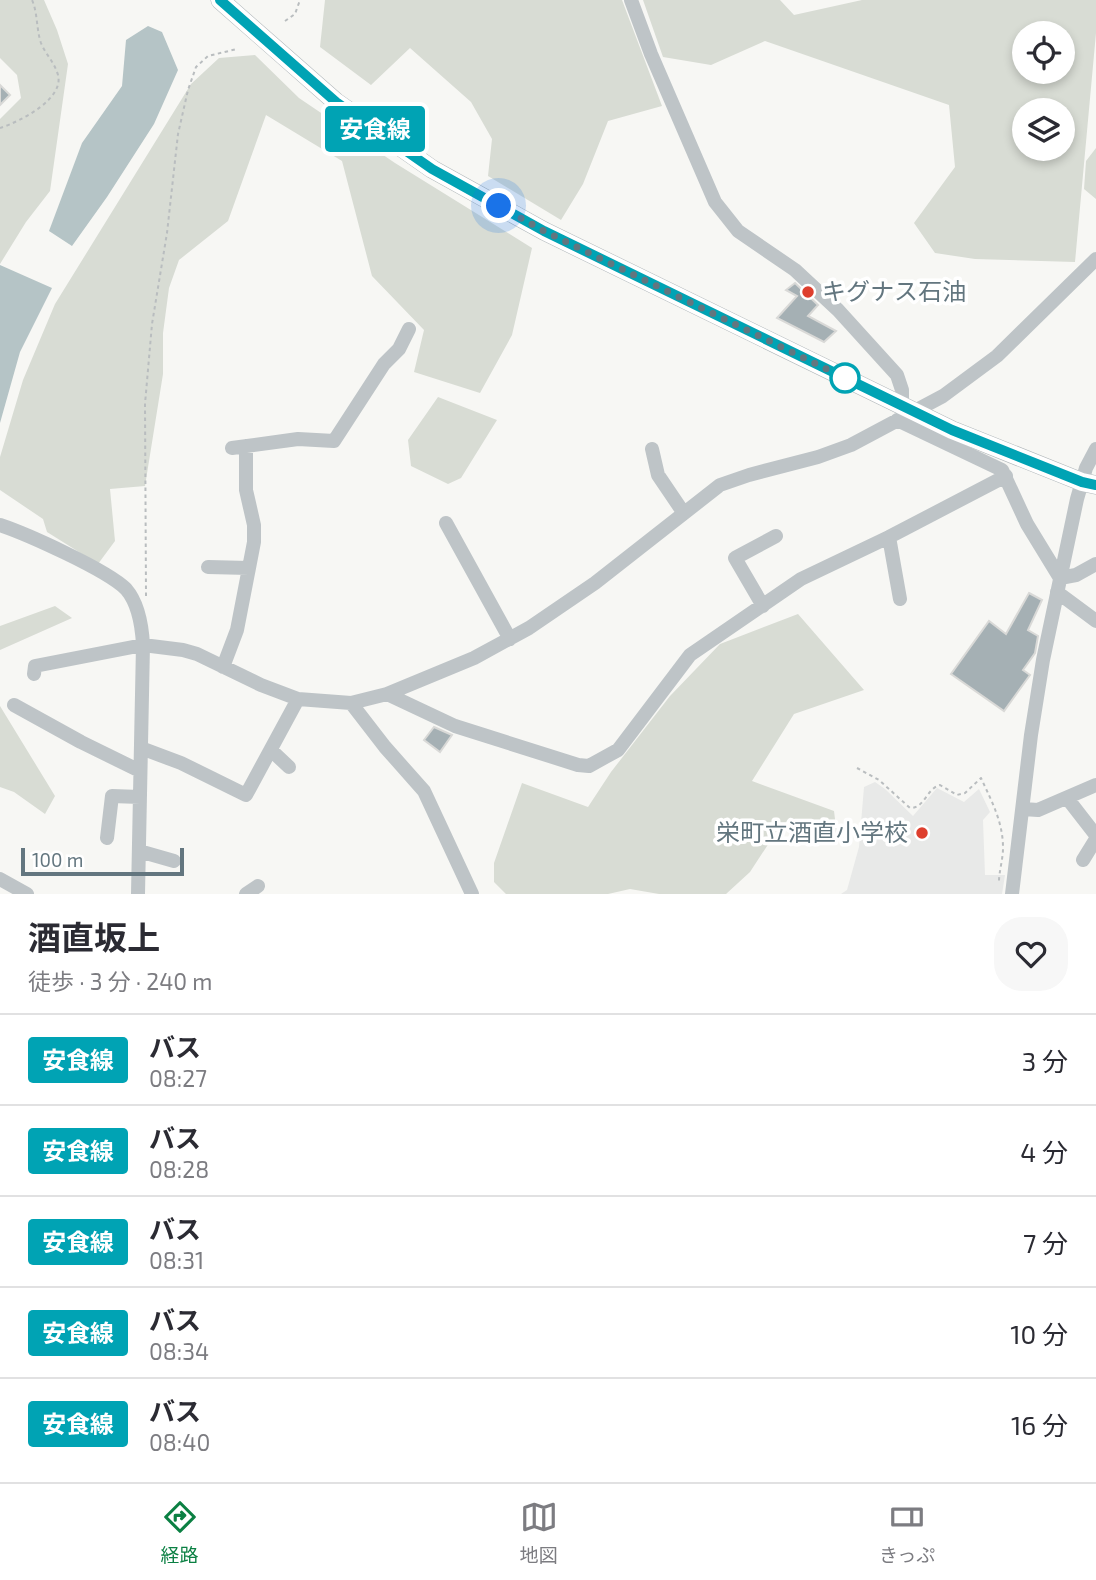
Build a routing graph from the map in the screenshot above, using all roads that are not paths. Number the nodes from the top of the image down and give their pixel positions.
1 (220, 0) edge
2 (631, 0) edge
3 (1096, 259) edge
4 (409, 329) dead end
5 (904, 412) junction
6 (652, 449) dead end
7 (1096, 449) edge
8 (1006, 476) junction
9 (1089, 483) edge
10 (683, 512) junction
11 (446, 523) dead end
12 (0, 525) edge
13 (776, 536) dead end
14 (889, 537) junction
15 (1096, 564) edge
16 (208, 567) dead end
17 (249, 568) junction
18 (1059, 585) junction
19 (900, 599) dead end
20 (763, 606) junction
21 (1096, 621) edge
22 (510, 639) junction
23 (143, 645) junction
24 (223, 667) junction
25 (34, 674) dead end
26 (387, 694) junction
27 (298, 699) junction
28 (351, 703) junction
29 (14, 705) dead end
30 (141, 748) junction
31 (271, 750) junction
32 (289, 767) dead end
33 (140, 771) junction
34 (1096, 785) edge
35 (140, 797) junction
36 (1067, 798) junction
37 (1023, 809) junction
38 (107, 838) dead end
39 (139, 851) junction
40 (1083, 860) dead end
41 (174, 861) dead end
42 (0, 879) edge
43 (1013, 888) edge
44 (27, 894) edge
45 (138, 894) edge
46 (472, 894) edge

1 - 5 main road
2 - 5 street
3 - 5 street
4 - 17 street
5 - 8 street
5 - 9 main road
5 - 10 street
6 - 10 street
7 - 9 street
8 - 14 street
8 - 18 street
9 - 18 street
10 - 22 street
11 - 22 street
12 - 23 street
13 - 20 street
14 - 19 street
14 - 20 street
15 - 18 street
16 - 17 street
17 - 24 street
18 - 21 street
18 - 37 street
20 - 26 street
22 - 26 street
23 - 24 street
23 - 25 street
23 - 30 street
24 - 27 street
26 - 28 street
27 - 28 street
27 - 31 street
28 - 46 street
29 - 33 street
30 - 31 street
30 - 33 street
31 - 32 street
33 - 35 street
34 - 36 street
35 - 38 street
35 - 39 street
36 - 37 street
36 - 40 street
37 - 43 street
39 - 41 street
39 - 45 street
42 - 44 street

